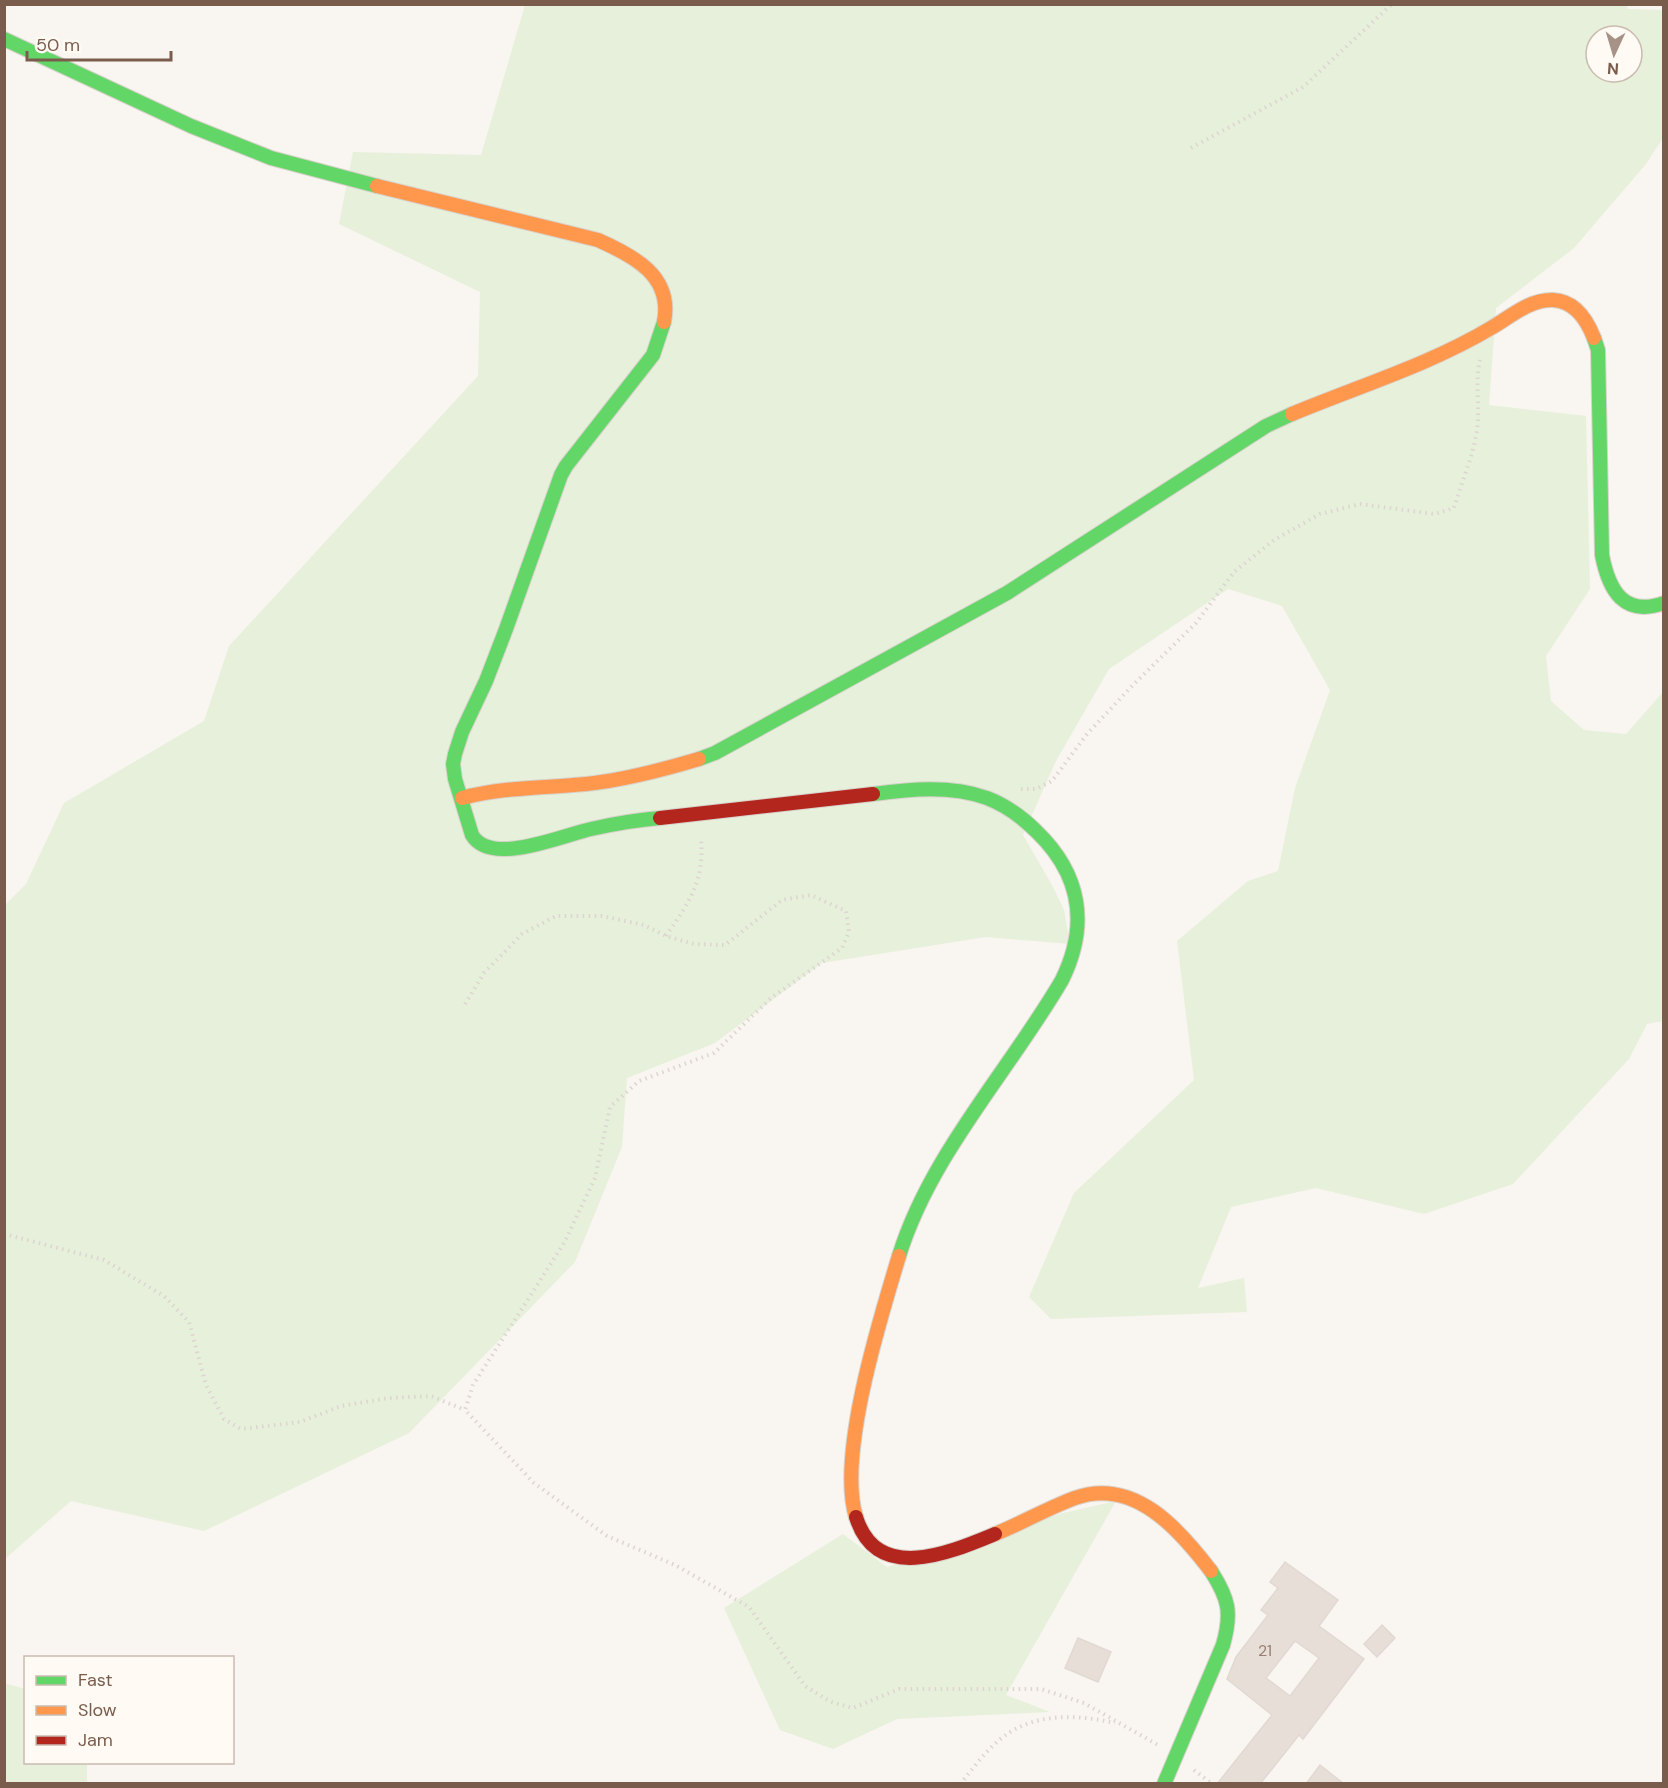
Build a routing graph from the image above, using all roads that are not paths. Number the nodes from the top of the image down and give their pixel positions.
1 (4, 39) edge
2 (1664, 603) edge
3 (462, 798) junction
4 (1164, 1784) edge

1 - 3 street
2 - 3 street
3 - 4 street

